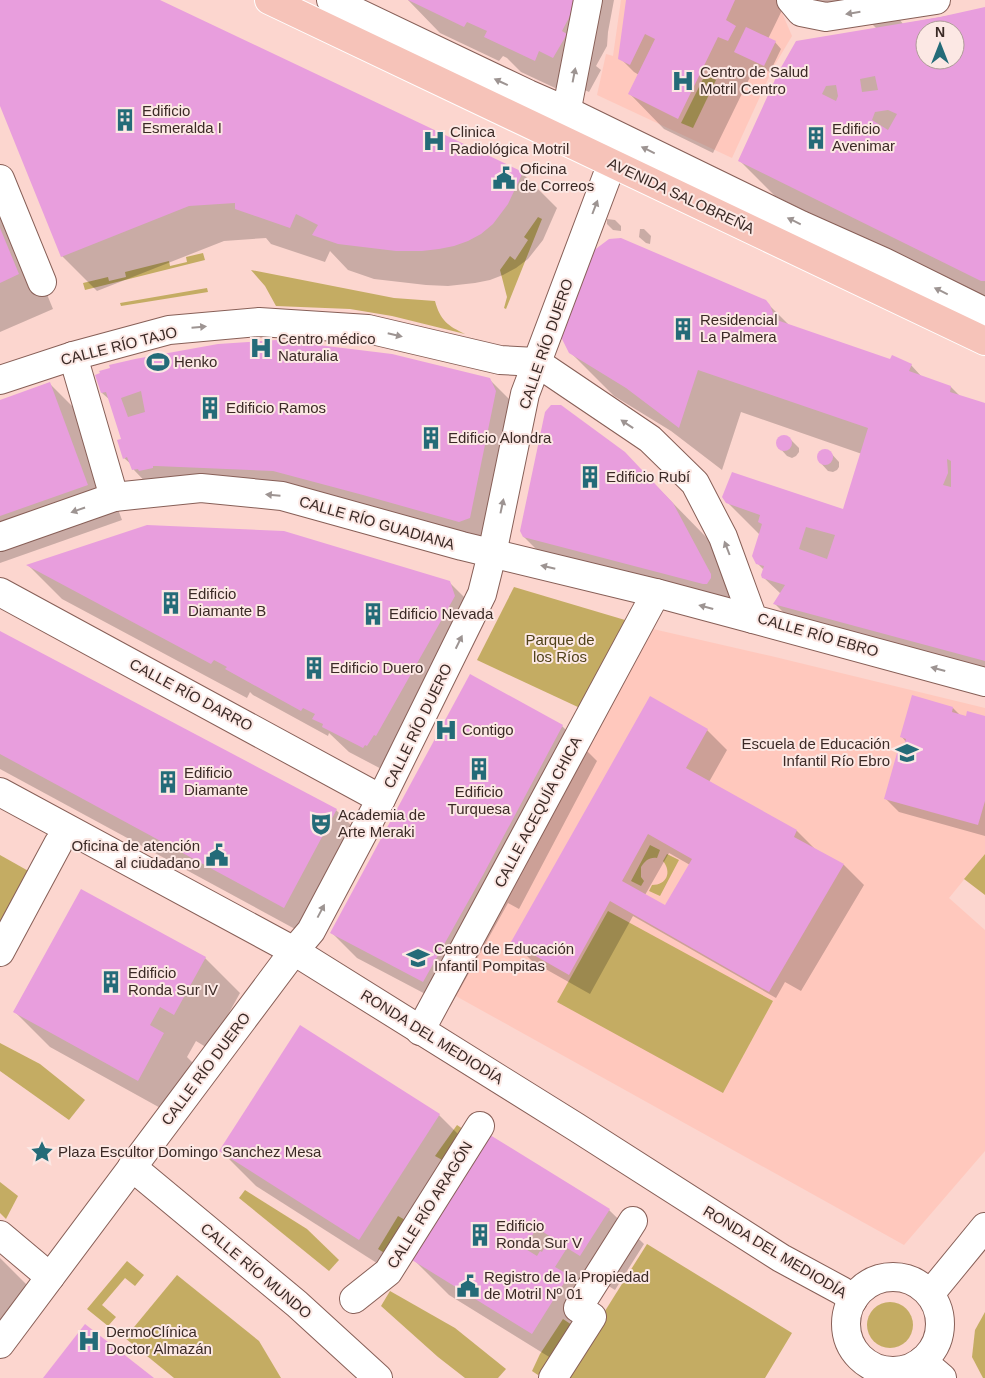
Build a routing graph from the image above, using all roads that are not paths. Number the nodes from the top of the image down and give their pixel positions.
1 (269, 0) edge
2 (331, 0) edge
3 (588, 0) edge
4 (791, 0) edge
5 (936, 0) edge
6 (567, 111) junction
7 (561, 140) junction
8 (612, 163) junction
9 (0, 179) edge
10 (42, 282) dead end
11 (983, 309) edge
12 (938, 318) junction
13 (985, 341) edge
14 (74, 356) junction
15 (536, 362) junction
16 (0, 380) edge
17 (114, 497) junction
18 (0, 537) edge
19 (492, 554) junction
20 (0, 592) edge
21 (656, 593) junction
22 (753, 619) junction
23 (985, 682) edge
24 (0, 792) edge
25 (381, 799) junction
26 (58, 844) dead end
27 (294, 951) junction
28 (0, 952) edge
29 (420, 1031) junction
30 (480, 1126) dead end
31 (132, 1167) junction
32 (633, 1221) dead end
33 (985, 1226) edge
34 (0, 1235) edge
35 (50, 1277) junction
36 (930, 1294) junction
37 (354, 1299) dead end
38 (853, 1300) junction
39 (0, 1344) edge
40 (932, 1369) edge
41 (871, 1372) edge
42 (378, 1378) edge
43 (553, 1378) edge

1 - 7 main road, AVENIDA SALOBREÑA
6 -> 2 street, AVENIDA SALOBREÑA
6 -> 3 street
5 -> 4 street
6 - 7 street
11 -> 6 street, AVENIDA SALOBREÑA
7 - 8 main road, AVENIDA SALOBREÑA
8 - 12 main road, AVENIDA SALOBREÑA
15 -> 8 street, CALLE RÍO DUERO
9 - 10 street
11 - 12 street
12 - 13 main road, AVENIDA SALOBREÑA
14 -> 15 street, CALLE RÍO TAJO
14 - 16 street, CALLE RÍO TAJO
14 - 17 street
19 -> 15 street, CALLE RÍO DUERO
22 -> 15 street, CALLE RÍO EBRO
17 -> 18 street, CALLE RÍO GUADIANA
19 -> 17 street, CALLE RÍO GUADIANA
21 -> 19 street, CALLE RÍO GUADIANA
25 -> 19 street, CALLE RÍO DUERO
20 - 25 street, CALLE RÍO DARRO
22 -> 21 street, CALLE RÍO GUADIANA
21 - 29 street, CALLE ACEQUÍA CHICA
23 -> 22 street, CALLE RÍO EBRO
24 - 27 street, RONDA DEL MEDIODÍA
27 -> 25 street, CALLE RÍO DUERO
26 - 28 street
27 - 29 street, RONDA DEL MEDIODÍA
27 - 31 street, CALLE RÍO DUERO
29 - 38 street, RONDA DEL MEDIODÍA
30 - 37 street, CALLE RÍO ARAGÓN
31 - 35 street, CALLE RÍO DUERO
31 - 42 street, CALLE RÍO MUNDO
32 - 43 street
33 - 36 street
34 - 35 street
35 - 39 street, CALLE RÍO DUERO
36 - 38 street
36 - 40 street
38 - 41 street
40 - 41 street

